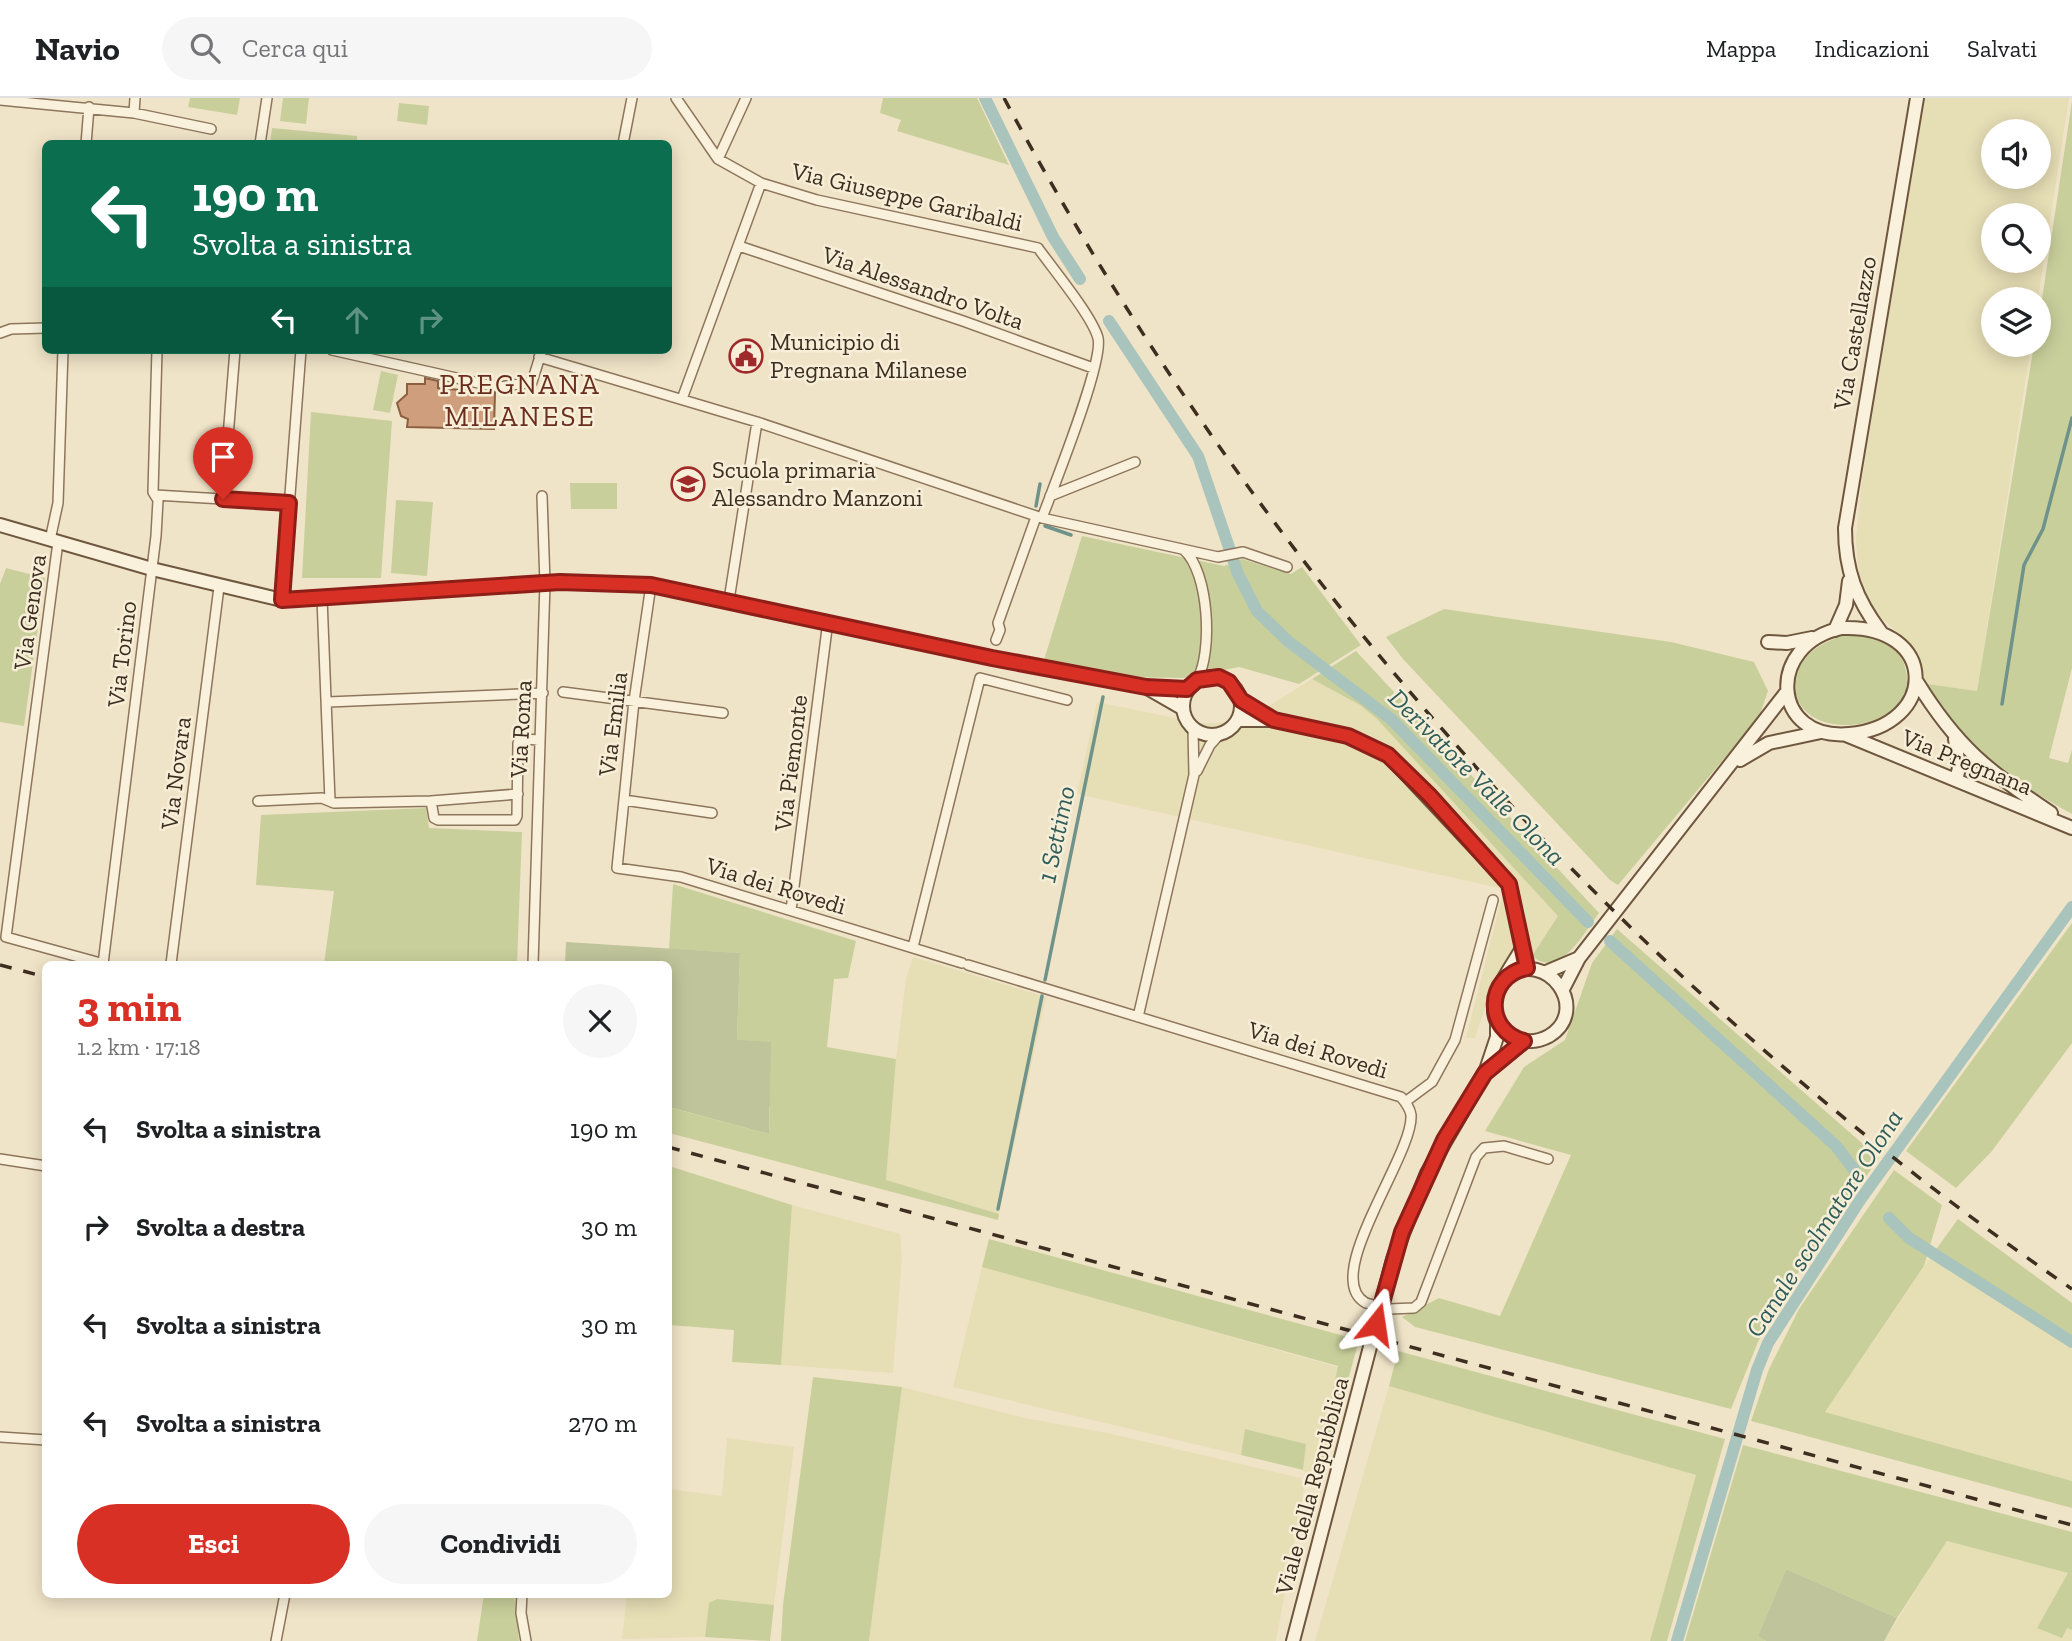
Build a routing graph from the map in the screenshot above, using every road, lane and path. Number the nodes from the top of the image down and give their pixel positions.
1 (135, 98) edge
2 (267, 98) edge
3 (632, 98) edge
4 (676, 98) edge
5 (746, 98) edge
6 (1917, 98) edge
7 (0, 100) edge
8 (89, 107) junction
9 (134, 113) junction
10 (211, 129) dead end
11 (86, 140) edge
12 (261, 140) edge
13 (624, 140) edge
14 (718, 159) junction
15 (761, 183) junction
16 (739, 246) junction
17 (42, 328) edge
18 (0, 333) edge
19 (63, 354) edge
20 (157, 354) edge
21 (235, 354) edge
22 (301, 354) edge
23 (350, 354) edge
24 (541, 354) edge
25 (1093, 369) junction
26 (682, 399) junction
27 (757, 422) junction
28 (1135, 462) dead end
29 (155, 495) junction
30 (542, 496) dead end
31 (1050, 496) junction
32 (223, 499) junction
33 (289, 503) junction
34 (1039, 518) junction
35 (0, 525) edge
36 (54, 541) junction
37 (1182, 549) junction
38 (1287, 566) dead end
39 (152, 569) junction
40 (1849, 577) junction
41 (545, 583) junction
42 (651, 585) junction
43 (219, 587) junction
44 (322, 598) junction
45 (282, 600) junction
46 (729, 600) junction
47 (828, 621) junction
48 (1835, 630) junction
49 (1881, 632) junction
50 (1822, 635) junction
51 (996, 640) dead end
52 (1768, 642) dead end
53 (1917, 682) junction
54 (1192, 684) junction
55 (1146, 687) junction
56 (563, 692) dead end
57 (542, 693) junction
58 (1786, 694) junction
59 (1067, 700) dead end
60 (1241, 700) junction
61 (634, 701) junction
62 (328, 702) junction
63 (1182, 708) junction
64 (723, 713) dead end
65 (1238, 720) junction
66 (1274, 720) junction
67 (1193, 730) junction
68 (1821, 732) junction
69 (1846, 734) junction
70 (1219, 735) junction
71 (1954, 736) junction
72 (539, 740) junction
73 (1731, 767) junction
74 (1194, 775) junction
75 (1956, 780) junction
76 (518, 794) junction
77 (431, 800) junction
78 (624, 800) junction
79 (258, 801) dead end
80 (330, 801) junction
81 (712, 813) dead end
82 (2072, 827) edge
83 (617, 868) joint
84 (1493, 900) dead end
85 (791, 910) junction
86 (912, 947) junction
87 (1522, 948) junction
88 (1579, 958) junction
89 (93, 961) edge
90 (104, 961) edge
91 (171, 961) edge
92 (533, 961) edge
93 (1527, 968) junction
94 (1546, 972) junction
95 (1506, 977) junction
96 (1563, 989) junction
97 (1138, 1017) junction
98 (1497, 1021) junction
99 (1524, 1041) junction
100 (1485, 1073) junction
101 (1405, 1101) junction
102 (0, 1159) edge
103 (1548, 1159) dead end
104 (42, 1165) edge
105 (0, 1437) edge
106 (42, 1440) edge
107 (284, 1598) edge
108 (522, 1598) edge
109 (276, 1641) edge
110 (526, 1641) edge
111 (1293, 1641) edge

1 - 9 street
2 - 12 street
3 - 13 street
4 - 14 street, Via Giuseppe Garibaldi
5 - 14 street
6 - 40 street, Via Castellazzo
7 - 8 street
8 - 9 street
8 - 11 street
9 - 10 street
14 - 15 street, Via Giuseppe Garibaldi
15 - 16 street
15 - 25 street, Via Giuseppe Garibaldi
16 - 25 street, Via Alessandro Volta
16 - 26 street
17 - 18 street
19 - 36 street, Via Genova
20 - 29 street, Via Torino
21 - 32 street
22 - 33 street
23 - 24 street
24 - 26 street
25 - 31 street, Via Giuseppe Garibaldi
26 - 27 street
27 - 34 street
27 - 46 street
28 - 31 street
29 - 32 street
29 - 39 street, Via Torino
30 - 41 street, Via Roma
31 - 34 street, Via Giuseppe Garibaldi
32 - 33 street
33 - 45 street
34 - 37 street
34 - 51 street, Via Giuseppe Garibaldi
35 - 36 street
36 - 39 street
36 - 89 street, Via Genova
37 - 38 street
37 - 54 street
39 - 43 street
39 - 90 street, Via Torino
40 - 48 street, Via Castellazzo
40 - 49 street, Via Castellazzo
41 - 42 street
41 - 44 street
41 - 57 street, Via Roma
42 - 46 street
42 - 61 street, Via Emilia
43 - 45 street
43 - 91 street, Via Novara
44 - 45 street
44 - 62 street
46 - 47 street
47 - 55 street
47 - 85 street, Via Piemonte
48 - 49 street
48 - 50 street
49 - 53 street
50 - 52 street
50 - 58 street
53 - 69 street
53 - 71 street, Via Pregnana
54 - 55 street
54 - 60 street
54 - 63 street
55 - 63 street
56 - 61 street
57 - 62 street
57 - 72 street, Via Roma
58 - 68 street
58 - 73 street
59 - 86 street
60 - 65 street
60 - 66 street
61 - 64 street
61 - 78 street, Via Emilia
62 - 80 street
63 - 67 street
65 - 66 street
65 - 70 street
66 - 87 street
67 - 70 street
67 - 74 street
68 - 69 street
68 - 73 street
69 - 75 street, Via Pregnana
70 - 74 street
71 - 75 street
71 - 82 street, Via Pregnana
72 - 76 street
72 - 92 street, Via Roma
73 - 88 street
74 - 97 street
75 - 82 street, Via Pregnana
76 - 77 street
76 - 77 street
77 - 80 street
78 - 81 street
78 - 83 street, Via Emilia
79 - 80 street
83 - 85 street, Via dei Rovedi
84 - 101 street
85 - 86 street, Via dei Rovedi
86 - 97 street, Via dei Rovedi
87 - 93 street
87 - 95 street
88 - 94 street
88 - 96 street
93 - 94 street
93 - 95 street
94 - 96 street
95 - 98 street
96 - 99 street
97 - 101 street, Via dei Rovedi
98 - 99 street
98 - 100 street, Viale della Repubblica
99 - 100 street, Viale della Repubblica
100 - 111 street, Viale della Repubblica
101 - 103 street, Via dei Rovedi, bridge
102 - 104 street
105 - 106 street
107 - 109 street
108 - 110 street

